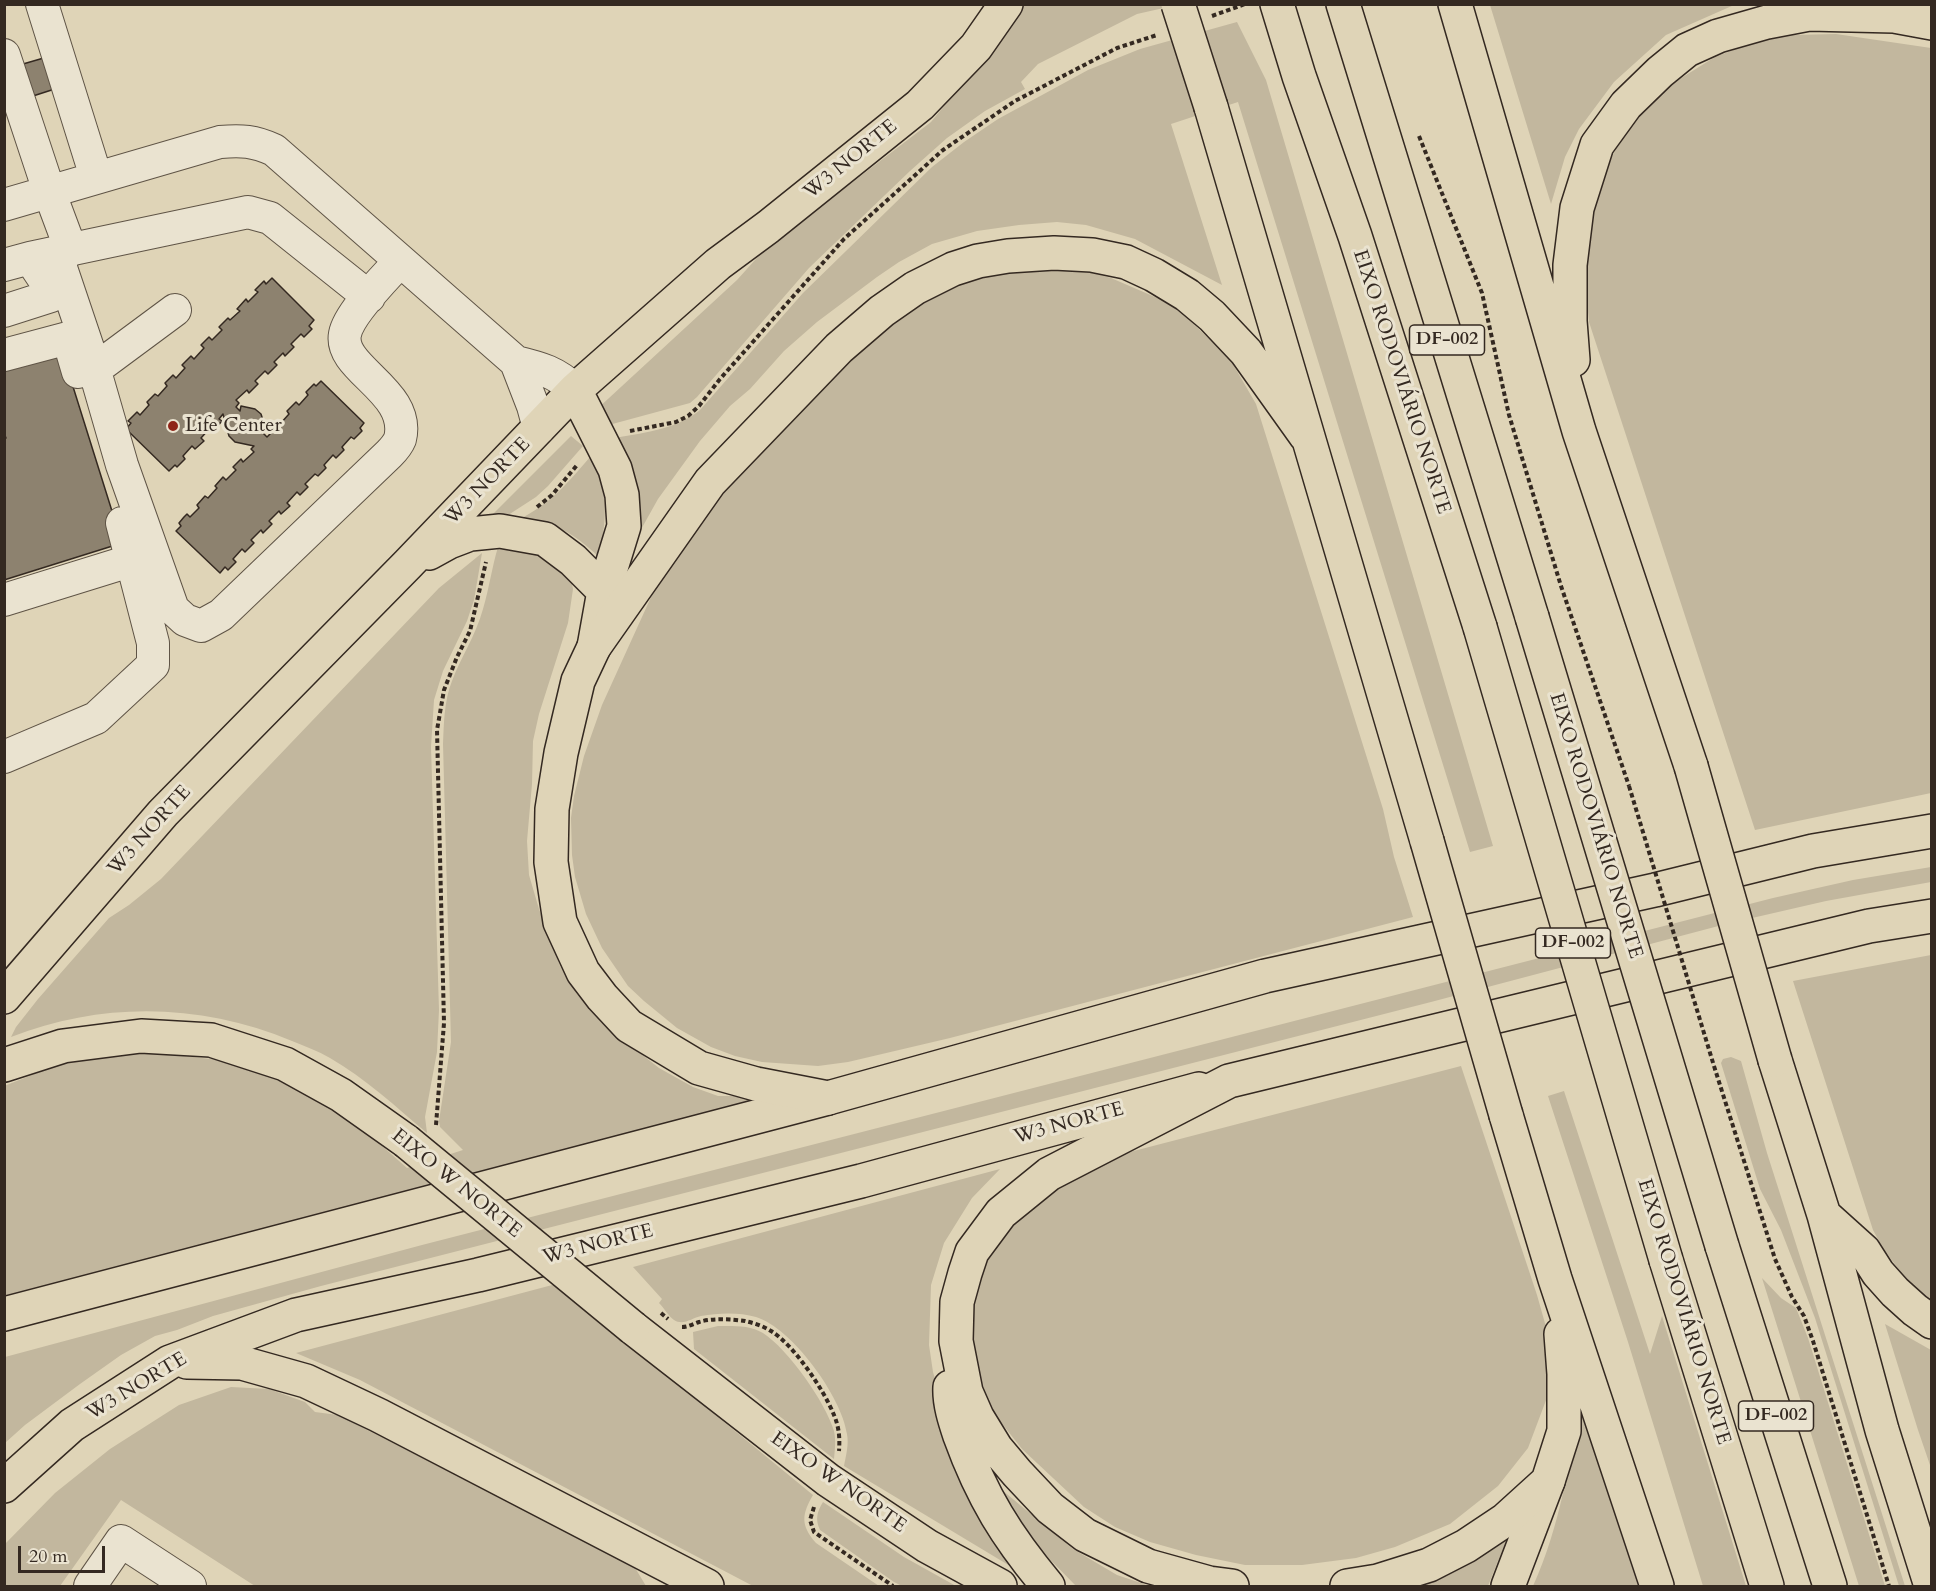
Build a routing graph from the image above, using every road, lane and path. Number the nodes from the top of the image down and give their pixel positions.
1 (42, 4) edge
2 (1006, 4) edge
3 (1178, 4) edge
4 (1277, 4) edge
5 (1343, 4) edge
6 (1455, 4) edge
7 (1932, 23) edge
8 (4, 55) edge
9 (1414, 125) dead end
10 (96, 177) junction
11 (49, 191) junction
12 (4, 205) edge
13 (40, 256) edge
14 (400, 261) junction
15 (369, 297) junction
16 (175, 310) dead end
17 (4, 311) edge
18 (4, 355) edge
19 (516, 362) junction
20 (94, 370) junction
21 (575, 390) junction
22 (539, 428) junction
23 (1579, 431) junction
24 (1306, 436) junction
25 (133, 560) junction
26 (408, 564) junction
27 (604, 591) junction
28 (4, 600) edge
29 (594, 647) junction
30 (4, 757) edge
31 (1932, 831) edge
32 (1932, 916) edge
33 (4, 997) edge
34 (4, 1065) edge
35 (1229, 1081) junction
36 (828, 1098) junction
37 (1824, 1215) junction
38 (1555, 1279) junction
39 (4, 1314) edge
40 (668, 1319) dead end
41 (1932, 1322) edge
42 (956, 1341) junction
43 (170, 1362) junction
44 (1882, 1430) junction
45 (838, 1459) dead end
46 (1548, 1481) junction
47 (4, 1486) edge
48 (818, 1499) dead end
49 (1932, 1505) edge
50 (646, 1555) junction
51 (90, 1587) edge
52 (190, 1587) edge
53 (677, 1587) edge
54 (707, 1587) edge
55 (892, 1587) edge
56 (999, 1587) edge
57 (1048, 1587) edge
58 (1232, 1587) edge
59 (1347, 1587) edge
60 (1508, 1587) edge
61 (1657, 1587) edge
62 (1767, 1587) edge
63 (1830, 1587) edge
64 (1889, 1587) edge
65 (1931, 1587) edge

1 - 10 street
2 - 21 main road, W3 NORTE
3 - 24 main road, bridge
4 - 62 main road, EIXO RODOVIÁRIO NORTE / DF-002, bridge
5 - 63 main road, EIXO RODOVIÁRIO NORTE / DF-002, bridge
6 - 23 main road
7 - 23 main road
8 - 11 street
9 - 64 path, bridge
10 - 11 street
10 - 14 street
11 - 12 street
11 - 13 street
13 - 15 street
13 - 17 street
13 - 20 street
14 - 15 street
14 - 19 street
15 - 20 street
16 - 20 street
18 - 25 street
19 - 21 street
19 - 22 street
21 - 22 main road, W3 NORTE
21 - 27 main road
22 - 26 main road, W3 NORTE
23 - 37 main road, bridge
24 - 29 main road
24 - 38 main road, bridge
25 - 28 street
25 - 30 street
26 - 27 main road
26 - 33 main road, W3 NORTE
27 - 29 main road
29 - 36 main road
31 - 36 main road
32 - 35 main road
34 - 56 main road, EIXO W NORTE, bridge
35 - 42 main road
35 - 43 main road, W3 NORTE
36 - 39 main road
37 - 41 main road
37 - 44 main road
38 - 46 main road
38 - 61 main road
40 - 45 path
42 - 57 main road
42 - 58 main road
43 - 47 main road, W3 NORTE
43 - 50 main road
44 - 49 main road
44 - 65 main road
46 - 59 main road
46 - 60 main road
48 - 55 path
50 - 53 street
50 - 54 main road
51 - 52 street

